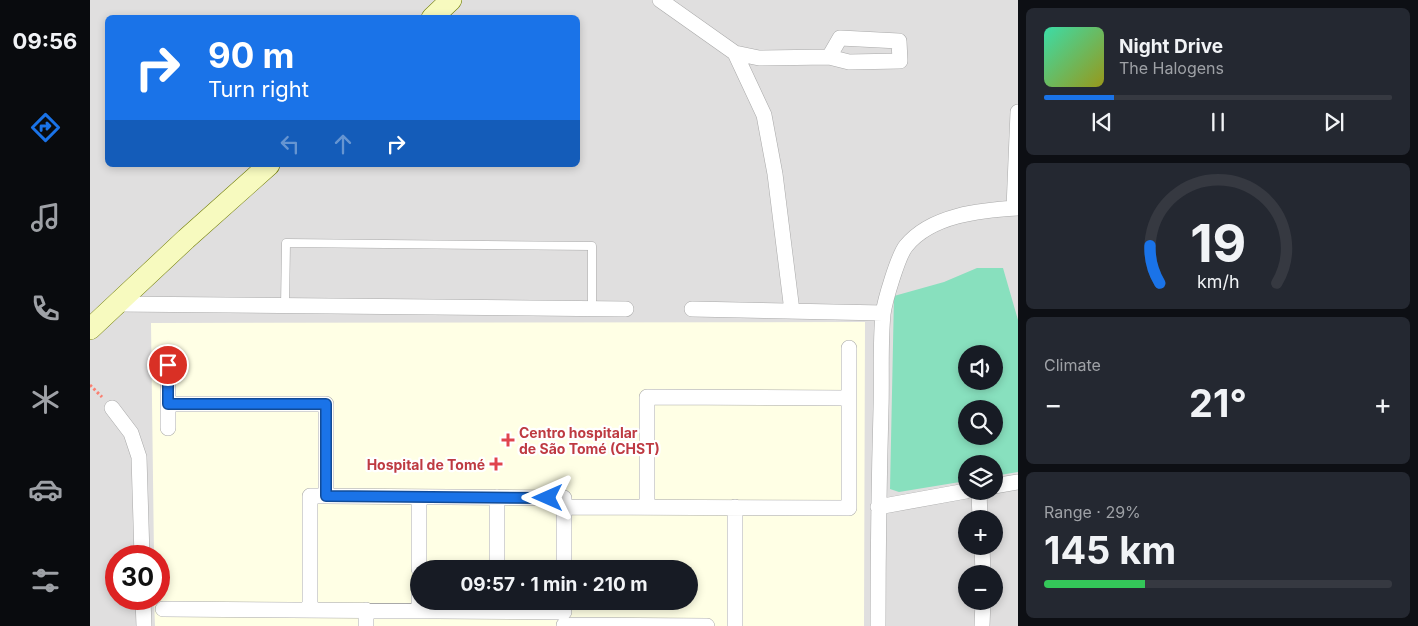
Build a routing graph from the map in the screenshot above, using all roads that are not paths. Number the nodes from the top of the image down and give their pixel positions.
1 (452, 0) edge
2 (660, 0) edge
3 (435, 15) edge
4 (735, 53) junction
5 (829, 57) dead end
6 (1018, 112) edge
7 (267, 167) edge
8 (1016, 208) edge
9 (116, 304) junction
10 (286, 307) junction
11 (592, 309) junction
12 (626, 309) dead end
13 (692, 309) dead end
14 (792, 311) junction
15 (883, 312) junction
16 (90, 329) edge
17 (849, 348) dead end
18 (168, 365) dead end
19 (849, 398) junction
20 (168, 404) junction
21 (112, 408) dead end
22 (168, 428) dead end
23 (1018, 482) edge
24 (1003, 484) edge
25 (958, 492) edge
26 (326, 496) junction
27 (419, 497) junction
28 (497, 497) junction
29 (564, 507) junction
30 (647, 507) junction
31 (878, 507) junction
32 (735, 508) junction
33 (142, 545) edge
34 (419, 560) edge
35 (497, 560) edge
36 (564, 560) edge
37 (170, 609) edge
38 (143, 610) edge
39 (310, 610) junction
40 (366, 610) junction
41 (435, 610) edge
42 (524, 610) edge
43 (983, 610) edge
44 (419, 611) joint
45 (564, 616) edge
46 (144, 626) edge
47 (366, 626) edge
48 (707, 626) edge
49 (735, 626) edge
50 (878, 626) edge
51 (982, 626) edge

1 - 3 main road
2 - 4 street
4 - 5 street
4 - 14 street
6 - 8 street
7 - 9 main road
8 - 15 street
9 - 10 street
9 - 16 main road
10 - 11 street
10 - 11 lane
11 - 12 street
13 - 14 street
14 - 15 street
15 - 31 street
17 - 19 street
18 - 20 street
19 - 30 street
19 - 32 street
20 - 22 street
20 - 26 street
21 - 33 street
23 - 24 street
25 - 31 street
26 - 27 street
26 - 39 street
27 - 28 street
27 - 34 street
28 - 29 street
28 - 35 street
29 - 30 street
29 - 36 street
30 - 32 street
31 - 50 street
32 - 49 street
37 - 39 street
38 - 46 street
39 - 40 street
40 - 44 street
40 - 47 street
41 - 44 street
42 - 45 street
43 - 51 street
45 - 48 street

